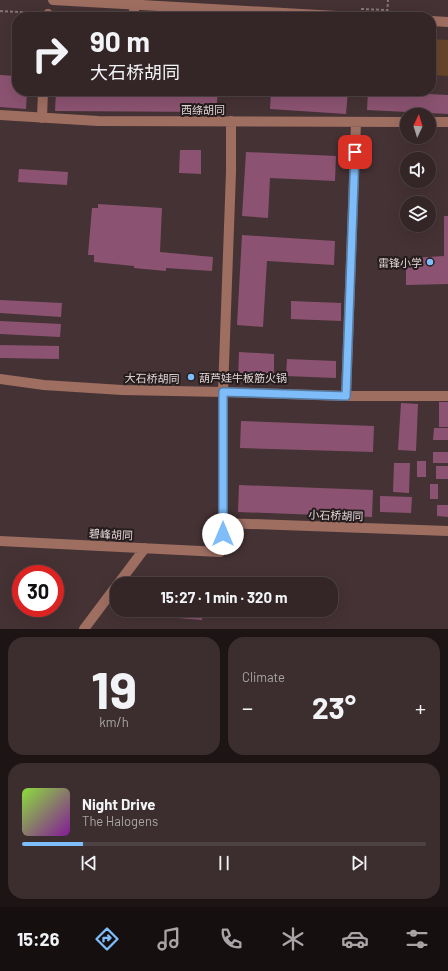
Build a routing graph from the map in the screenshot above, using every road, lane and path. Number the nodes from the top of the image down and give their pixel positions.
1 (53, 0) edge
2 (388, 0) edge
3 (134, 5) junction
4 (387, 10) joint
5 (134, 12) edge
6 (329, 12) edge
7 (367, 12) edge
8 (436, 21) edge
9 (448, 22) edge
10 (43, 96) edge
11 (0, 115) edge
12 (42, 118) junction
13 (231, 121) junction
14 (356, 122) junction
15 (400, 122) edge
16 (436, 122) edge
17 (448, 122) edge
18 (0, 379) edge
19 (223, 392) junction
20 (346, 396) junction
21 (448, 396) edge
22 (223, 523) junction
23 (448, 531) edge
24 (0, 541) edge
25 (145, 548) junction
26 (123, 577) edge
27 (110, 594) edge
28 (84, 629) edge

1 - 3 street
2 - 4 path
3 - 5 street
3 - 6 street
4 - 7 path
8 - 9 street
10 - 12 street
11 - 12 street, 西绦胡同
12 - 13 street, 西绦胡同
13 - 14 street, 西绦胡同
13 - 19 street
14 - 15 street, 西绦胡同
14 - 20 street
16 - 17 street
18 - 19 street, 大石桥胡同
19 - 20 street, 大石桥胡同
19 - 22 street
20 - 21 street, 大石桥胡同
22 - 23 street, 小石桥胡同
22 - 25 street, 碧峰胡同
24 - 25 street, 碧峰胡同
25 - 26 street
27 - 28 street

